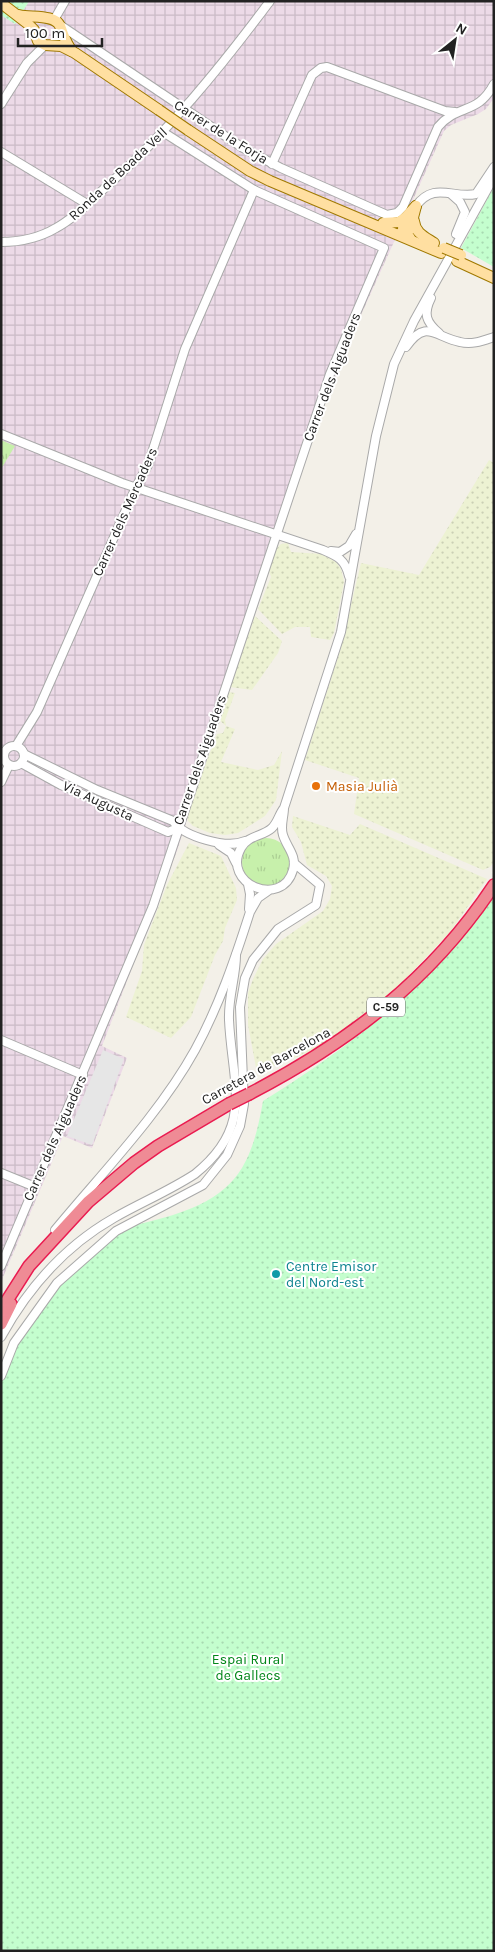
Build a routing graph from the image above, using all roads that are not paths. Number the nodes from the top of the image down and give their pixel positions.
1 (65, 1) edge
2 (270, 1) edge
3 (1, 3) edge
4 (17, 14) junction
5 (42, 19) junction
6 (58, 26) junction
7 (35, 34) junction
8 (48, 44) junction
9 (75, 53) junction
10 (27, 63) junction
11 (494, 84) edge
12 (1, 104) edge
13 (184, 110) junction
14 (457, 112) junction
15 (163, 132) junction
16 (1, 152) edge
17 (232, 159) junction
18 (272, 164) junction
19 (494, 167) edge
20 (494, 177) edge
21 (494, 183) edge
22 (254, 190) junction
23 (451, 194) junction
24 (88, 204) junction
25 (416, 206) joint
26 (410, 220) junction
27 (383, 223) junction
28 (401, 233) junction
29 (1, 242) edge
30 (434, 243) junction
31 (443, 251) junction
32 (459, 258) junction
33 (494, 271) edge
34 (494, 279) edge
35 (440, 334) junction
36 (494, 337) edge
37 (398, 354) junction
38 (1, 434) edge
39 (376, 436) junction
40 (136, 486) junction
41 (360, 526) junction
42 (275, 534) junction
43 (323, 550) junction
44 (350, 582) junction
45 (8, 746) edge
46 (24, 754) junction
47 (3, 755) edge
48 (21, 763) junction
49 (9, 765) junction
50 (1, 782) edge
51 (284, 808) junction
52 (178, 828) junction
53 (262, 834) junction
54 (247, 840) junction
55 (287, 843) junction
56 (218, 844) junction
57 (294, 863) junction
58 (238, 868) junction
59 (308, 876) junction
60 (288, 880) junction
61 (248, 884) junction
62 (494, 885) edge
63 (269, 890) junction
64 (250, 912) junction
65 (236, 955) junction
66 (1, 1040) edge
67 (83, 1075) junction
68 (1, 1173) edge
69 (33, 1186) junction
70 (38, 1258) junction
71 (1, 1266) edge
72 (29, 1266) junction
73 (1, 1310) edge
74 (1, 1324) edge
75 (1, 1337) edge
76 (1, 1376) edge

1 - 6 street
2 - 13 street, Ronda de Boada Vell
3 - 4 main road
4 - 5 main road
4 - 7 main road
5 - 6 main road
5 - 7 main road
6 - 8 main road
6 - 9 main road
6 - 13 street, Carrer de la Forja
7 - 8 main road
7 - 10 street
8 - 9 main road
8 - 10 street
9 - 17 main road, bridge
10 - 12 street
11 - 14 street
13 - 15 street, Ronda de Boada Vell
13 - 18 street, Carrer de la Forja
14 - 18 street
14 - 18 street, Carrer de la Forja
15 - 22 street
15 - 24 street, Ronda de Boada Vell
16 - 24 street
17 - 27 main road
17 - 28 main road
19 - 23 street
20 - 37 street
21 - 35 street
22 - 40 street, Carrer dels Mercaders
22 - 42 street, Carrer dels Aiguaders
23 - 25 street
23 - 37 street
24 - 29 street, Ronda de Boada Vell
25 - 26 main road
26 - 27 main road
26 - 28 main road
26 - 30 main road
27 - 28 main road
28 - 30 main road
28 - 31 main road
30 - 31 main road
31 - 32 main road
32 - 33 main road
32 - 34 main road
35 - 36 street
35 - 39 street
37 - 39 street
38 - 40 street
39 - 41 street
40 - 42 street
40 - 45 street, Carrer dels Mercaders
41 - 43 street
41 - 44 street
42 - 43 street
42 - 52 street, Carrer dels Aiguaders
43 - 44 street
44 - 51 street
45 - 46 street, Via Augusta
45 - 47 street, Carrer dels Mercaders
46 - 48 street
46 - 52 street, Via Augusta
47 - 49 street
48 - 49 street
48 - 52 street, Via Augusta
49 - 50 street
51 - 53 street
51 - 55 street
52 - 56 street, Via Augusta
52 - 67 street, Carrer dels Aiguaders
53 - 54 street
53 - 55 street
54 - 56 street, Via Augusta
54 - 58 street
55 - 57 street
56 - 58 street, Via Augusta
57 - 59 street
57 - 60 street
58 - 61 street
59 - 60 street
59 - 76 street
60 - 63 street
61 - 63 street
61 - 64 street
62 - 70 highway, Carretera de Barcelona / C-59, bridge
63 - 64 street
64 - 65 street
65 - 72 street
65 - 75 street
66 - 67 street
67 - 69 street, Carrer dels Aiguaders
68 - 69 street
69 - 71 street, Carrer dels Aiguaders
70 - 72 highway, Carretera de Barcelona / C-59
70 - 74 highway, Carretera de Barcelona / C-59
72 - 73 highway, Carretera de Barcelona / C-59

